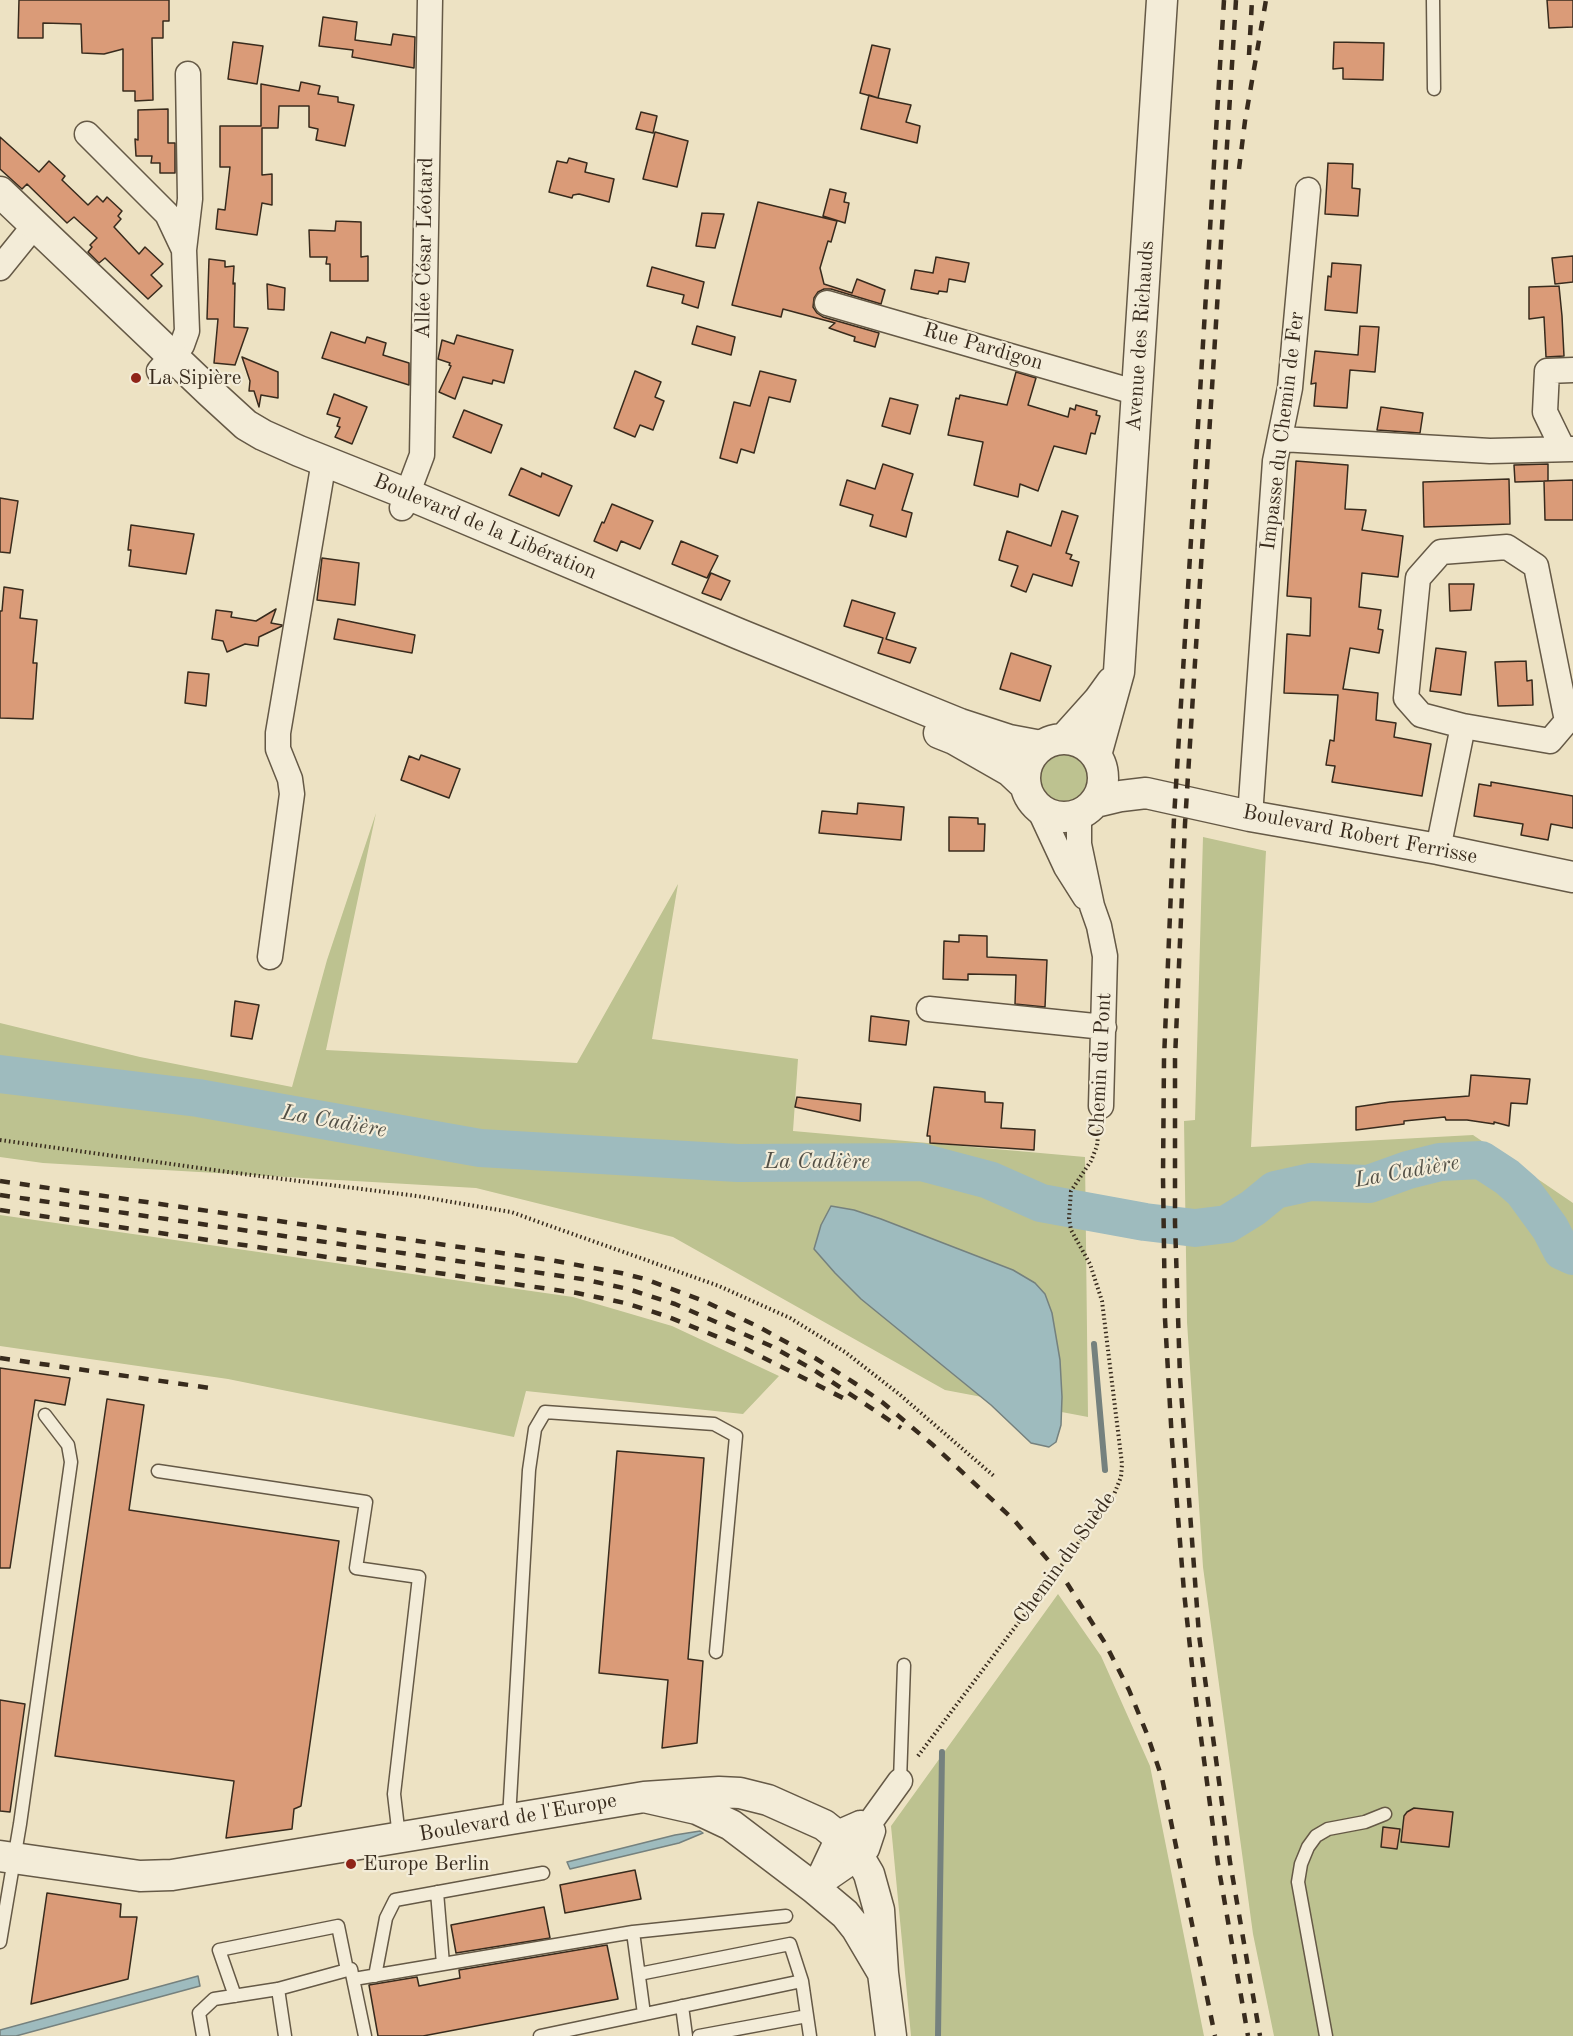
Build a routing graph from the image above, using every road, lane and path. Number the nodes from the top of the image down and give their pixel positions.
1 (430, 0) edge
2 (1162, 0) edge
3 (1433, 0) edge
4 (188, 74) dead end
5 (1434, 89) dead end
6 (87, 134) dead end
7 (1308, 190) dead end
8 (0, 192) edge
9 (0, 216) edge
10 (29, 232) junction
11 (184, 250) junction
12 (0, 268) edge
13 (827, 303) dead end
14 (166, 364) junction
15 (1573, 370) edge
16 (1138, 393) junction
17 (1281, 439) junction
18 (1568, 449) edge
19 (322, 468) junction
20 (405, 501) junction
21 (1119, 672) junction
22 (1463, 726) junction
23 (1053, 742) junction
24 (1099, 759) junction
25 (1146, 793) junction
26 (1032, 798) junction
27 (1088, 809) junction
28 (1250, 816) junction
29 (1438, 849) junction
30 (1573, 877) edge
31 (1092, 906) junction
32 (270, 957) dead end
33 (928, 1009) dead end
34 (1104, 1027) junction
35 (1101, 1106) joint
36 (0, 1140) edge
37 (1069, 1218) joint
38 (45, 1415) dead end
39 (158, 1471) dead end
40 (994, 1477) dead end
41 (716, 1652) dead end
42 (904, 1665) dead end
43 (900, 1781) junction
44 (644, 1797) junction
45 (1385, 1814) dead end
46 (509, 1819) junction
47 (869, 1824) junction
48 (839, 1835) junction
49 (399, 1838) junction
50 (7, 1857) edge
51 (859, 1857) junction
52 (543, 1873) dead end
53 (814, 1888) junction
54 (437, 1892) junction
55 (786, 1916) dead end
56 (633, 1932) junction
57 (0, 1942) edge
58 (443, 1964) junction
59 (883, 1973) junction
60 (639, 1974) junction
61 (350, 1975) junction
62 (375, 1976) junction
63 (802, 1981) junction
64 (278, 1989) junction
65 (235, 1996) junction
66 (681, 2006) junction
67 (644, 2014) junction
68 (807, 2016) junction
69 (203, 2036) edge
70 (285, 2036) edge
71 (365, 2036) edge
72 (540, 2036) edge
73 (686, 2036) edge
74 (699, 2036) edge
75 (810, 2036) edge
76 (891, 2036) edge
77 (1326, 2036) edge

1 - 20 street, Allée César Léotard
2 - 16 street, Avenue des Richauds
3 - 5 lane
4 - 11 street
6 - 11 street
7 - 17 street, Impasse du Chemin de Fer
8 - 10 street, Boulevard de la Libération
9 - 10 street, Boulevard de la Libération
10 - 12 street
10 - 14 street, Boulevard de la Libération
11 - 14 street
13 - 16 street, Rue Pardigon
14 - 19 street, Boulevard de la Libération
15 - 18 street
16 - 21 street, Avenue des Richauds
17 - 18 street
17 - 28 street, Impasse du Chemin de Fer
19 - 20 street, Boulevard de la Libération
19 - 32 street
20 - 23 street, Boulevard de la Libération
20 - 26 street, Boulevard de la Libération
21 - 23 street
21 - 24 street, Avenue des Richauds
22 - 22 street
22 - 29 street
23 - 24 street
23 - 26 street
24 - 25 street, Boulevard Robert Ferrisse
24 - 27 street
25 - 27 street, Boulevard Robert Ferrisse
25 - 28 street, Boulevard Robert Ferrisse
26 - 27 street
26 - 31 street, Chemin du Pont
27 - 31 street, Chemin du Pont
28 - 29 street, Boulevard Robert Ferrisse
29 - 30 street, Boulevard Robert Ferrisse
31 - 34 street, Chemin du Pont
33 - 34 street
34 - 35 street, Chemin du Pont
35 - 37 path, Chemin du Pont
36 - 40 path
37 - 43 path, Chemin du Suède
38 - 50 lane
39 - 49 lane
41 - 46 lane
42 - 43 lane
43 - 47 street
44 - 46 street, Boulevard de l'Europe
44 - 48 street, Boulevard de l'Europe
44 - 53 street, Boulevard de l'Europe
45 - 77 lane
46 - 49 street, Boulevard de l'Europe
47 - 48 street
47 - 51 street
48 - 51 street, Boulevard de l'Europe
48 - 53 street
49 - 50 street, Boulevard de l'Europe
50 - 57 lane
51 - 53 street
51 - 59 street, Boulevard de l'Europe
52 - 54 lane
53 - 59 street, Boulevard de l'Europe
54 - 58 lane
54 - 62 lane
55 - 56 lane
56 - 58 lane
56 - 60 lane
58 - 62 lane
59 - 76 street, Boulevard de l'Europe
60 - 63 lane
60 - 67 lane
61 - 62 lane
61 - 64 lane
61 - 65 lane
61 - 71 lane
63 - 66 lane
63 - 68 lane
64 - 65 lane
64 - 70 lane
65 - 69 lane
66 - 67 lane
66 - 73 lane
67 - 72 lane
68 - 74 lane
68 - 75 lane

